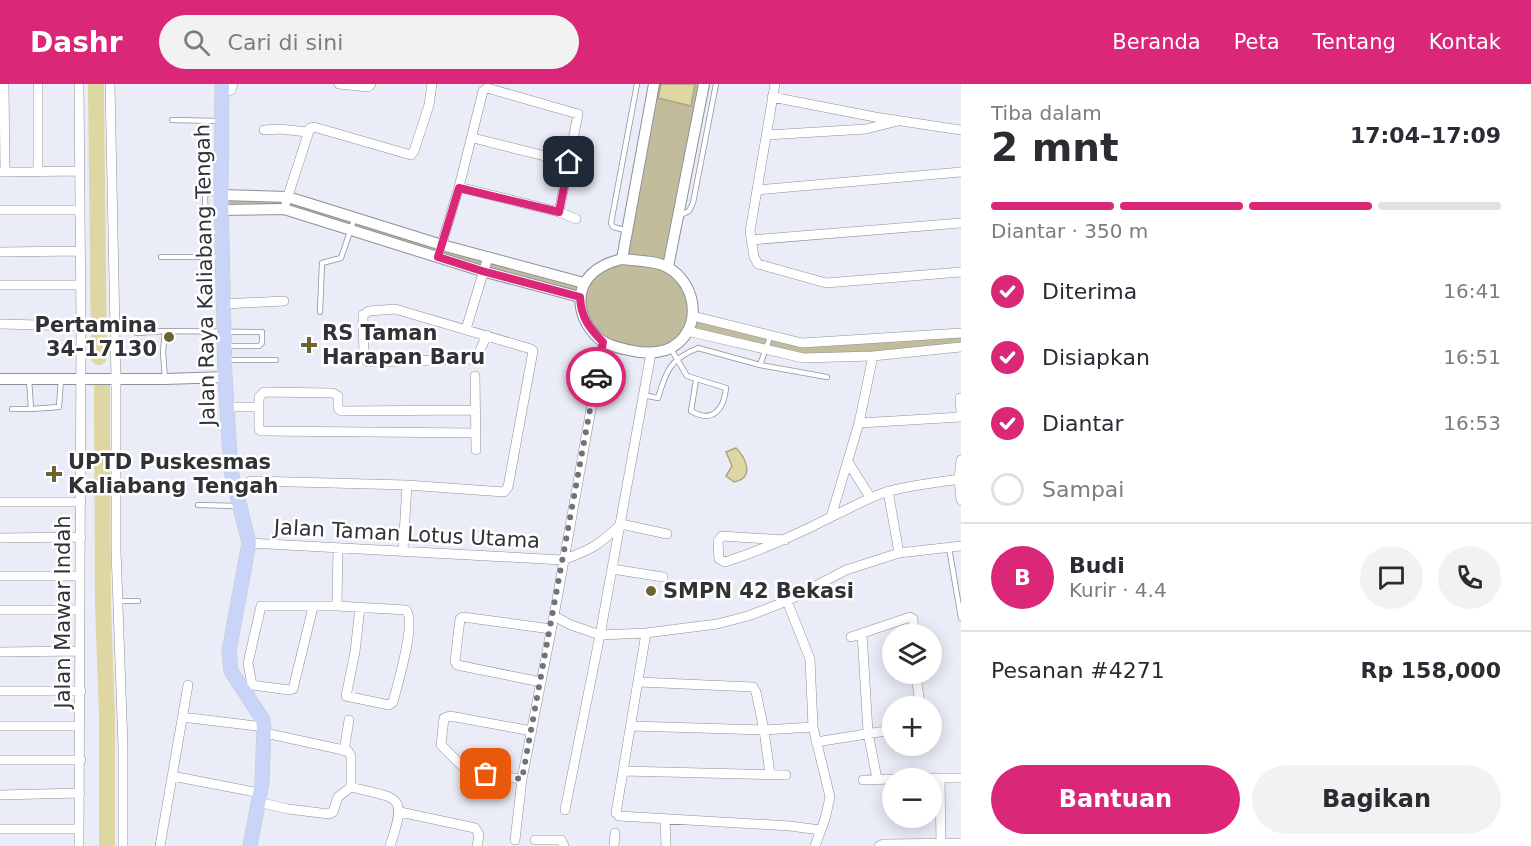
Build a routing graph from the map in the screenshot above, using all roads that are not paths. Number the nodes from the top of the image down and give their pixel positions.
1 (4, 84) edge
2 (38, 84) edge
3 (79, 84) edge
4 (85, 84) edge
5 (110, 84) edge
6 (339, 84) edge
7 (371, 84) edge
8 (432, 84) edge
9 (637, 84) edge
10 (654, 84) edge
11 (704, 84) edge
12 (716, 84) edge
13 (775, 84) edge
14 (226, 87) edge
15 (772, 97) junction
16 (172, 120) dead end
17 (222, 121) junction
18 (899, 121) junction
19 (264, 129) dead end
20 (961, 130) edge
21 (307, 132) junction
22 (767, 135) junction
23 (473, 138) junction
24 (569, 162) junction
25 (38, 171) junction
26 (80, 171) junction
27 (3, 172) edge
28 (961, 172) edge
29 (459, 188) junction
30 (757, 190) junction
31 (220, 194) junction
32 (288, 197) junction
33 (284, 209) junction
34 (0, 210) edge
35 (80, 210) junction
36 (221, 210) junction
37 (559, 212) junction
38 (679, 216) junction
39 (355, 217) junction
40 (576, 219) dead end
41 (961, 223) edge
42 (351, 230) junction
43 (626, 230) junction
44 (222, 232) junction
45 (751, 240) junction
46 (442, 245) junction
47 (0, 252) edge
48 (80, 252) junction
49 (161, 257) dead end
50 (222, 257) junction
51 (438, 257) junction
52 (488, 257) junction
53 (622, 259) junction
54 (668, 267) junction
55 (482, 271) junction
56 (961, 272) edge
57 (584, 283) junction
58 (0, 285) edge
59 (80, 285) junction
60 (580, 297) junction
61 (284, 301) dead end
62 (223, 304) junction
63 (320, 312) dead end
64 (693, 316) junction
65 (0, 324) edge
66 (81, 326) junction
67 (466, 329) junction
68 (687, 331) junction
69 (165, 332) junction
70 (224, 332) junction
71 (137, 333) dead end
72 (961, 333) edge
73 (487, 335) junction
74 (770, 337) junction
75 (603, 342) junction
76 (232, 346) dead end
77 (961, 347) edge
78 (670, 348) junction
79 (765, 350) junction
80 (651, 353) junction
81 (873, 356) junction
82 (225, 360) junction
83 (276, 360) dead end
84 (676, 360) junction
85 (760, 365) junction
86 (475, 376) dead end
87 (225, 377) junction
88 (827, 377) dead end
89 (86, 378) junction
90 (113, 378) junction
91 (0, 379) edge
92 (29, 379) junction
93 (61, 379) junction
94 (165, 379) junction
95 (696, 380) junction
96 (644, 395) junction
97 (960, 398) edge
98 (227, 407) junction
99 (258, 407) junction
100 (12, 409) dead end
101 (31, 409) junction
102 (476, 410) junction
103 (961, 415) edge
104 (859, 423) junction
105 (476, 433) junction
106 (476, 450) dead end
107 (961, 460) edge
108 (848, 462) junction
109 (959, 479) junction
110 (250, 481) dead end
111 (407, 485) junction
112 (888, 491) junction
113 (870, 497) junction
114 (961, 500) edge
115 (0, 502) edge
116 (81, 502) junction
117 (198, 505) dead end
118 (238, 506) junction
119 (831, 518) junction
120 (621, 524) junction
121 (667, 534) dead end
122 (81, 537) junction
123 (0, 538) edge
124 (785, 540) junction
125 (249, 543) junction
126 (961, 546) edge
127 (338, 548) junction
128 (949, 548) junction
129 (403, 551) junction
130 (899, 553) junction
131 (562, 560) junction
132 (612, 568) junction
133 (0, 576) edge
134 (80, 576) junction
135 (663, 577) dead end
136 (117, 601) junction
137 (138, 601) dead end
138 (787, 601) junction
139 (337, 606) junction
140 (313, 607) junction
141 (360, 607) junction
142 (0, 610) edge
143 (80, 610) junction
144 (554, 616) junction
145 (961, 618) edge
146 (889, 624) edge
147 (913, 624) edge
148 (882, 626) edge
149 (551, 629) junction
150 (646, 633) junction
151 (862, 633) junction
152 (600, 635) junction
153 (850, 637) dead end
154 (80, 651) junction
155 (0, 652) edge
156 (541, 682) junction
157 (638, 682) junction
158 (188, 686) dead end
159 (0, 691) edge
160 (81, 691) junction
161 (182, 717) junction
162 (349, 720) dead end
163 (0, 726) edge
164 (80, 726) junction
165 (631, 726) junction
166 (813, 727) junction
167 (264, 730) junction
168 (764, 730) junction
169 (532, 731) junction
170 (882, 731) edge
171 (868, 732) junction
172 (816, 742) junction
173 (344, 751) junction
174 (0, 760) edge
175 (81, 760) junction
176 (623, 771) junction
177 (770, 774) junction
178 (786, 775) dead end
179 (172, 776) junction
180 (942, 778) edge
181 (961, 778) edge
182 (522, 779) junction
183 (877, 779) junction
184 (882, 779) edge
185 (863, 780) dead end
186 (351, 787) junction
187 (80, 793) junction
188 (0, 795) edge
189 (259, 797) junction
190 (565, 810) dead end
191 (400, 812) junction
192 (665, 819) junction
193 (941, 828) edge
194 (0, 829) edge
195 (79, 829) junction
196 (820, 831) junction
197 (615, 833) dead end
198 (515, 840) dead end
199 (535, 840) dead end
200 (961, 843) edge
201 (941, 845) edge
202 (79, 846) edge
203 (123, 846) edge
204 (160, 846) edge
205 (250, 846) edge
206 (390, 846) edge
207 (477, 846) edge
208 (564, 846) edge
209 (614, 846) edge
210 (666, 846) edge
211 (815, 846) edge
212 (879, 846) edge

1 - 27 street
2 - 25 street
3 - 26 street
4 - 89 street
5 - 90 street
6 - 7 street
8 - 21 street
9 - 43 lane
10 - 43 street
11 - 38 street
12 - 38 lane
13 - 15 street
14 - 17 main road, Jalan Raya Kaliabang Tengah
15 - 18 street
15 - 22 street
16 - 17 lane
17 - 31 main road, Jalan Raya Kaliabang Tengah
18 - 20 street
18 - 22 street
19 - 21 street
21 - 32 street
22 - 30 street
23 - 24 street
23 - 24 street
23 - 29 street
24 - 37 street
25 - 26 street
25 - 27 street
26 - 35 street
28 - 30 street
29 - 37 street
29 - 46 street
30 - 45 street
31 - 32 street
31 - 36 main road, Jalan Raya Kaliabang Tengah
31 - 44 lane
32 - 33 street
32 - 39 street
33 - 36 street
33 - 42 street
34 - 35 street
35 - 48 street
36 - 44 main road, Jalan Raya Kaliabang Tengah
37 - 40 street
38 - 54 street
39 - 42 lane
39 - 46 street
41 - 45 street
42 - 51 street
42 - 63 lane
43 - 53 street
44 - 50 main road, Jalan Raya Kaliabang Tengah
45 - 56 street
46 - 51 street
46 - 52 street
47 - 48 street
48 - 59 street
49 - 50 lane
50 - 62 main road, Jalan Raya Kaliabang Tengah
51 - 55 street
52 - 55 street
52 - 57 street
53 - 54 street
53 - 57 street
54 - 64 street
55 - 60 street
55 - 67 street
57 - 60 street
58 - 59 street
59 - 66 street
60 - 75 street
61 - 62 street
62 - 70 main road, Jalan Raya Kaliabang Tengah
64 - 68 street
64 - 74 street
65 - 66 street
66 - 89 street
67 - 73 street
67 - 73 street
68 - 78 street
68 - 79 street
69 - 70 lane
69 - 71 lane
69 - 94 lane
70 - 76 lane
70 - 82 main road, Jalan Raya Kaliabang Tengah
72 - 74 street
73 - 111 street
74 - 79 lane
75 - 80 street
75 - 131 street
77 - 81 street
78 - 80 street
78 - 84 lane
79 - 81 street
79 - 85 lane
80 - 96 street
81 - 104 street
82 - 83 lane
82 - 87 main road, Jalan Raya Kaliabang Tengah
84 - 85 lane
84 - 95 lane
84 - 96 lane
85 - 88 lane
86 - 102 street
87 - 94 street
87 - 98 main road, Jalan Raya Kaliabang Tengah
89 - 90 street
89 - 93 street
89 - 116 street, Jalan Mawar Indah
90 - 94 street
90 - 136 street
91 - 92 street
92 - 93 street
92 - 101 lane
93 - 101 lane
95 - 95 lane
96 - 120 street
97 - 103 street
98 - 99 street
98 - 118 main road, Jalan Raya Kaliabang Tengah
99 - 102 street
99 - 105 street
100 - 101 lane
102 - 105 street
103 - 104 street
104 - 108 street
105 - 106 street
107 - 109 street
108 - 113 street
108 - 119 street
109 - 112 street
109 - 114 street
110 - 111 street
111 - 129 street
112 - 113 street
112 - 130 street
113 - 119 street
115 - 116 street
116 - 122 street, Jalan Mawar Indah
117 - 118 lane
118 - 125 main road, Jalan Raya Kaliabang Tengah
119 - 124 street
120 - 121 street
120 - 131 street
120 - 132 street
122 - 123 street
122 - 134 street, Jalan Mawar Indah
124 - 124 street
125 - 127 street, Jalan Taman Lotus Utama
125 - 167 main road, Jalan Raya Kaliabang Tengah
126 - 128 street
127 - 129 street, Jalan Taman Lotus Utama
127 - 139 street
128 - 130 street
128 - 145 lane
129 - 131 street, Jalan Taman Lotus Utama
130 - 138 street
131 - 144 street
132 - 135 street
132 - 152 street
133 - 134 street
134 - 143 street, Jalan Mawar Indah
136 - 137 lane
136 - 203 street
138 - 150 street
138 - 166 street
139 - 140 street
139 - 141 street
140 - 140 street
141 - 141 street
142 - 143 street
143 - 154 street, Jalan Mawar Indah
144 - 149 street
144 - 152 street
146 - 147 street
148 - 151 street
149 - 156 street
149 - 156 street
150 - 152 street
150 - 157 street
151 - 153 street
151 - 171 street
152 - 190 street
154 - 155 street
154 - 160 street, Jalan Mawar Indah
156 - 169 street
157 - 165 street
157 - 168 street
158 - 161 street
159 - 160 street
160 - 164 street, Jalan Mawar Indah
161 - 167 street
161 - 179 street
162 - 173 street
163 - 164 street
164 - 175 street, Jalan Mawar Indah
165 - 168 street
165 - 176 street
166 - 168 street
166 - 172 street
167 - 173 street
167 - 189 main road
168 - 177 street
169 - 182 street
169 - 182 street
170 - 171 street
171 - 172 street
171 - 183 street
172 - 196 street
173 - 186 street
174 - 175 street
175 - 187 street, Jalan Mawar Indah
176 - 177 street
176 - 192 street
177 - 178 street
179 - 189 street
179 - 204 street
180 - 181 street
182 - 198 street
183 - 184 street
183 - 185 street
186 - 189 street
186 - 191 street
187 - 188 street
187 - 195 street, Jalan Mawar Indah
189 - 205 main road
191 - 206 street
191 - 207 street
192 - 196 street
192 - 210 street
193 - 201 street
194 - 195 street
195 - 202 street, Jalan Mawar Indah
196 - 211 street
197 - 209 street
199 - 208 street
200 - 201 street
201 - 212 street

